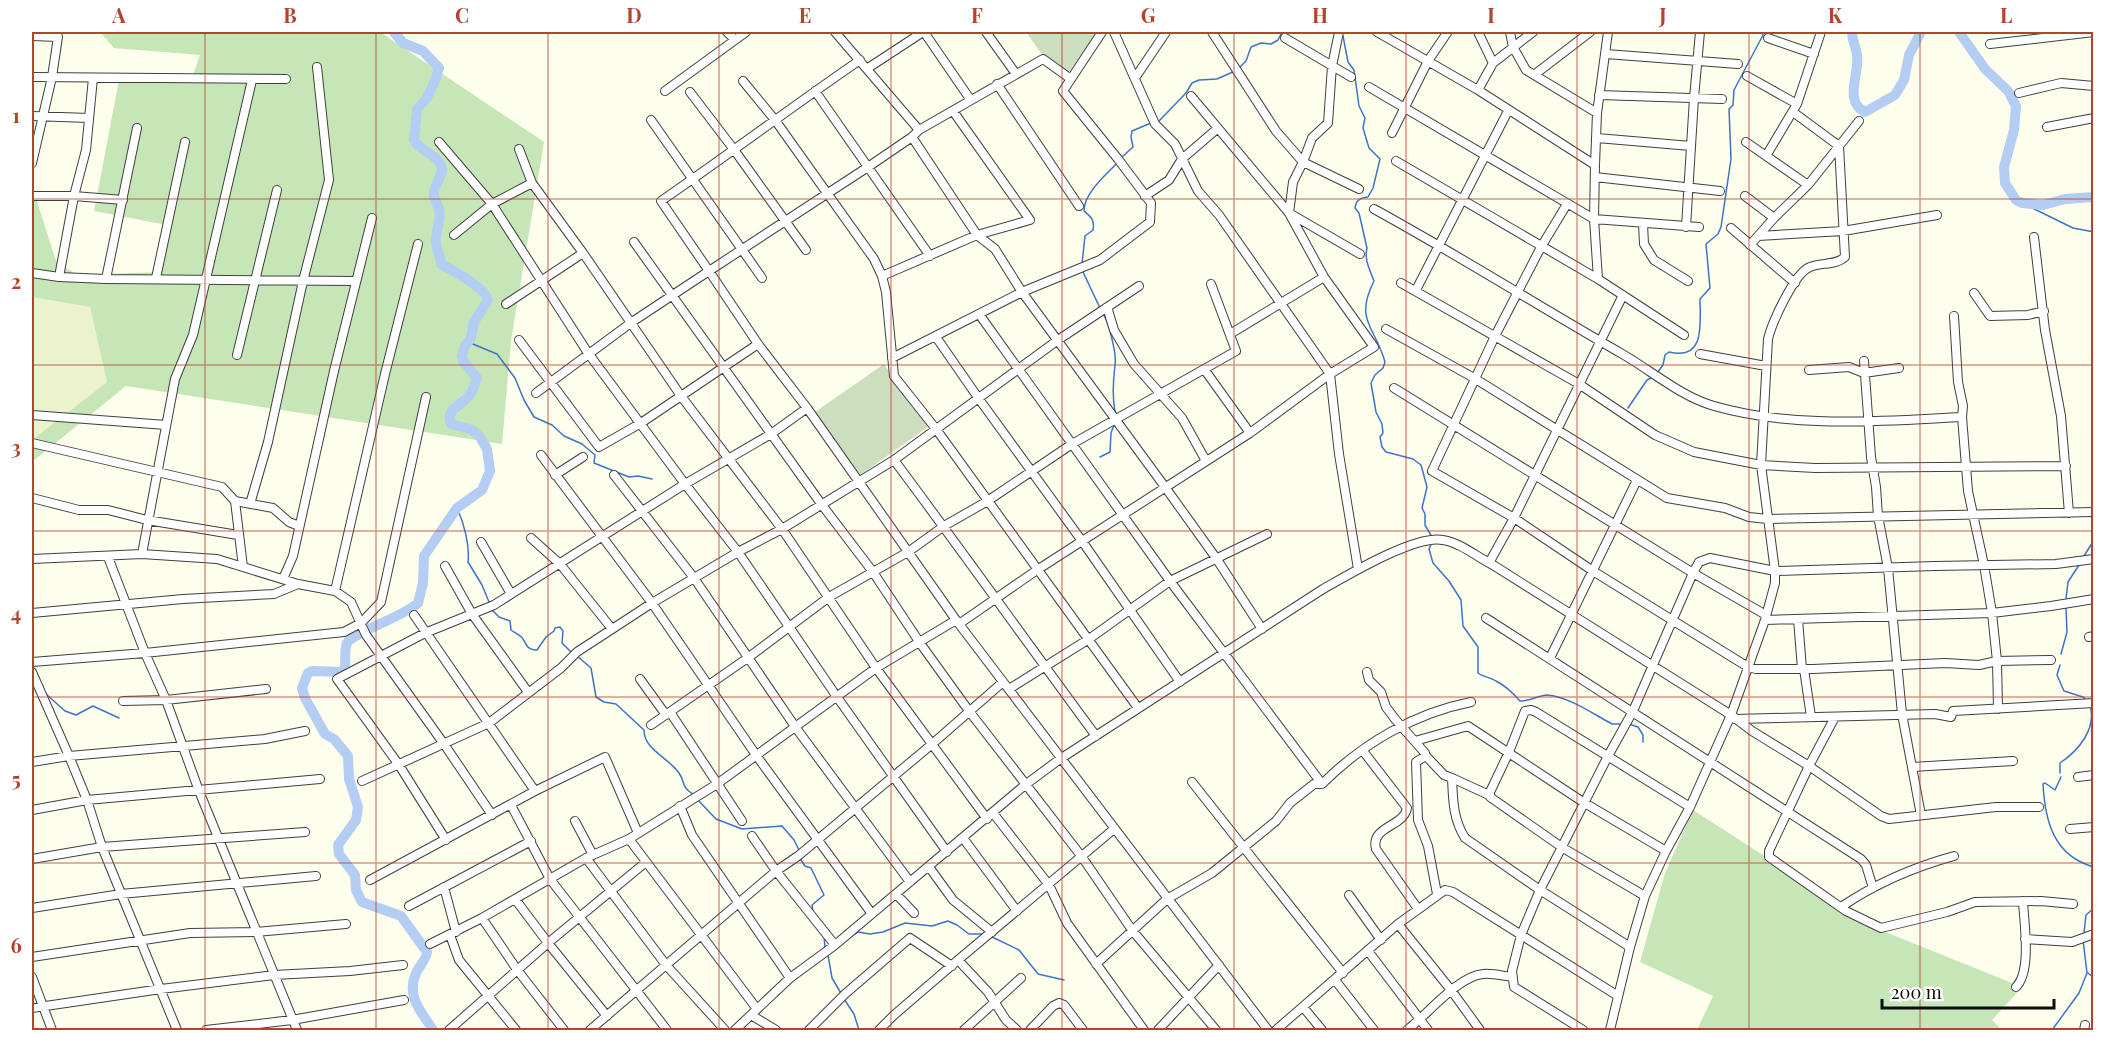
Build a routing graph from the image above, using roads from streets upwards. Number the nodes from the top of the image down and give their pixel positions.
1 (727, 32) edge
2 (746, 32) edge
3 (835, 32) edge
4 (902, 32) edge
5 (923, 32) edge
6 (986, 32) edge
7 (1102, 32) edge
8 (1114, 32) edge
9 (1166, 32) edge
10 (1212, 32) edge
11 (1339, 32) edge
12 (1377, 32) edge
13 (1478, 32) edge
14 (1510, 32) edge
15 (1533, 32) edge
16 (1590, 32) edge
17 (1608, 32) edge
18 (1701, 32) edge
19 (1821, 32) edge
20 (2094, 32) edge
21 (1447, 33) dead end
22 (32, 36) edge
23 (1285, 38) dead end
24 (1768, 38) dead end
25 (735, 40) junction
26 (908, 40) junction
27 (1990, 44) dead end
28 (1513, 48) junction
29 (1606, 54) junction
30 (1814, 54) junction
31 (861, 60) junction
32 (1698, 60) junction
33 (1428, 61) junction
34 (1493, 63) junction
35 (1738, 64) dead end
36 (1332, 66) junction
37 (317, 67) dead end
38 (867, 68) junction
39 (1016, 74) junction
40 (1534, 75) junction
41 (1747, 76) dead end
42 (32, 77) edge
43 (52, 77) junction
44 (1351, 77) dead end
45 (93, 78) junction
46 (1134, 78) junction
47 (286, 79) dead end
48 (1071, 79) junction
49 (252, 80) junction
50 (743, 81) dead end
51 (997, 84) junction
52 (2094, 86) edge
53 (1369, 87) dead end
54 (1478, 90) junction
55 (665, 91) dead end
56 (815, 91) junction
57 (690, 92) dead end
58 (2019, 93) dead end
59 (1599, 95) junction
60 (1191, 96) dead end
61 (1694, 98) junction
62 (970, 99) junction
63 (1722, 99) dead end
64 (1797, 104) junction
65 (1404, 106) junction
66 (953, 111) junction
67 (1508, 111) junction
68 (1793, 112) junction
69 (1597, 113) junction
70 (42, 115) junction
71 (32, 116) edge
72 (89, 118) junction
73 (2094, 118) edge
74 (651, 120) dead end
75 (774, 120) junction
76 (1859, 121) dead end
77 (2047, 127) dead end
78 (137, 128) dead end
79 (1218, 128) junction
80 (919, 130) junction
81 (1392, 133) dead end
82 (912, 138) junction
83 (1597, 138) junction
84 (185, 142) dead end
85 (439, 142) dead end
86 (1746, 142) dead end
87 (1691, 146) junction
88 (1839, 146) junction
89 (519, 149) dead end
90 (735, 151) junction
91 (1485, 156) junction
92 (1766, 156) junction
93 (1182, 159) junction
94 (1396, 161) dead end
95 (1303, 162) junction
96 (32, 163) edge
97 (1595, 165) junction
98 (868, 167) junction
99 (1595, 177) junction
100 (693, 179) junction
101 (532, 183) junction
102 (1808, 185) junction
103 (1689, 187) junction
104 (1359, 189) dead end
105 (277, 190) dead end
106 (1720, 191) dead end
107 (828, 193) junction
108 (32, 196) edge
109 (74, 196) junction
110 (1146, 196) junction
111 (1745, 196) dead end
112 (123, 200) junction
113 (1461, 200) junction
114 (492, 204) junction
115 (1567, 204) junction
116 (1079, 206) dead end
117 (1374, 208) dead end
118 (1289, 213) junction
119 (1937, 215) dead end
120 (372, 218) dead end
121 (1774, 218) junction
122 (1594, 219) junction
123 (785, 220) junction
124 (1643, 224) junction
125 (1686, 226) junction
126 (1699, 227) dead end
127 (1731, 228) dead end
128 (1843, 231) junction
129 (454, 235) dead end
130 (977, 235) junction
131 (1758, 236) junction
132 (2034, 237) dead end
133 (634, 242) dead end
134 (418, 244) dead end
135 (1438, 244) junction
136 (1750, 245) junction
137 (1541, 247) junction
138 (743, 249) junction
139 (806, 250) dead end
140 (583, 253) junction
141 (1360, 254) dead end
142 (930, 256) junction
143 (709, 271) junction
144 (32, 273) edge
145 (882, 276) junction
146 (59, 277) junction
147 (156, 278) junction
148 (762, 278) dead end
149 (1324, 278) junction
150 (106, 279) junction
151 (542, 279) junction
152 (1599, 279) junction
153 (205, 280) junction
154 (256, 280) junction
155 (303, 281) junction
156 (356, 281) junction
157 (1688, 281) dead end
158 (1401, 283) dead end
159 (1795, 283) junction
160 (1211, 284) dead end
161 (1139, 286) dead end
162 (1416, 290) junction
163 (1022, 292) junction
164 (1519, 292) junction
165 (1974, 293) dead end
166 (1623, 295) junction
167 (672, 296) junction
168 (506, 304) dead end
169 (1282, 304) junction
170 (1103, 310) junction
171 (2044, 311) junction
172 (979, 314) junction
173 (1954, 316) dead end
174 (632, 322) junction
175 (1386, 329) dead end
176 (1230, 334) junction
177 (1684, 335) dead end
178 (1495, 336) junction
179 (936, 337) junction
180 (519, 340) dead end
181 (1058, 340) junction
182 (1601, 342) junction
183 (758, 344) junction
184 (588, 353) junction
185 (1700, 354) dead end
186 (237, 355) dead end
187 (892, 358) junction
188 (1864, 361) dead end
189 (1766, 366) junction
190 (723, 367) junction
191 (1899, 368) dead end
192 (1019, 369) junction
193 (1204, 369) junction
194 (1809, 370) dead end
195 (1330, 374) junction
196 (1864, 374) junction
197 (1474, 378) junction
198 (551, 381) junction
199 (1579, 384) junction
200 (1394, 388) dead end
201 (536, 393) dead end
202 (1161, 394) junction
203 (681, 396) junction
204 (426, 397) dead end
205 (979, 399) junction
206 (807, 408) junction
207 (32, 415) edge
208 (1763, 416) junction
209 (1962, 417) junction
210 (1116, 420) junction
211 (1867, 421) junction
212 (641, 423) junction
213 (166, 425) junction
214 (1454, 425) junction
215 (936, 429) junction
216 (1556, 429) junction
217 (1250, 433) junction
218 (771, 434) junction
219 (32, 443) edge
220 (1072, 444) junction
221 (541, 455) dead end
222 (582, 457) dead end
223 (728, 460) junction
224 (894, 460) junction
225 (1206, 461) junction
226 (1761, 465) junction
227 (1966, 466) junction
228 (2066, 466) junction
229 (1872, 468) junction
230 (157, 471) junction
231 (1031, 471) junction
232 (1534, 474) junction
233 (555, 475) junction
234 (614, 475) dead end
235 (1637, 480) junction
236 (858, 482) junction
237 (685, 484) junction
238 (1165, 487) junction
239 (32, 498) edge
240 (235, 501) junction
241 (986, 502) junction
242 (250, 504) junction
243 (822, 505) junction
244 (642, 512) junction
245 (2094, 512) edge
246 (2069, 513) junction
247 (1123, 516) junction
248 (1878, 516) junction
249 (1974, 516) junction
250 (1514, 518) junction
251 (1768, 519) junction
252 (147, 520) junction
253 (1615, 524) junction
254 (299, 526) junction
255 (944, 526) junction
256 (782, 529) junction
257 (1267, 534) dead end
258 (238, 535) junction
259 (531, 538) dead end
260 (602, 538) junction
261 (1082, 541) junction
262 (481, 543) dead end
263 (738, 552) junction
264 (908, 552) junction
265 (142, 554) junction
266 (108, 557) junction
267 (1216, 558) junction
268 (32, 559) edge
269 (2090, 559) edge
270 (1489, 563) junction
271 (560, 564) junction
272 (1984, 565) junction
273 (445, 566) dead end
274 (243, 567) junction
275 (1888, 568) junction
276 (1358, 569) junction
277 (1037, 570) junction
278 (1593, 571) junction
279 (1775, 572) junction
280 (873, 573) junction
281 (1693, 573) junction
282 (694, 578) junction
283 (283, 579) junction
284 (1170, 581) junction
285 (298, 584) junction
286 (335, 591) junction
287 (512, 594) junction
288 (829, 597) junction
289 (997, 598) junction
290 (2094, 599) edge
291 (652, 603) junction
292 (126, 604) junction
293 (1130, 611) junction
294 (1992, 612) junction
295 (32, 613) edge
296 (472, 614) junction
297 (414, 615) dead end
298 (1571, 615) junction
299 (1893, 617) junction
300 (1486, 618) dead end
301 (1765, 618) junction
302 (1673, 619) junction
303 (1798, 619) junction
304 (958, 622) junction
305 (790, 628) junction
306 (364, 629) junction
307 (612, 629) junction
308 (1262, 629) junction
309 (425, 633) junction
310 (1089, 639) junction
311 (920, 643) junction
312 (145, 653) junction
313 (1223, 654) junction
314 (381, 656) junction
315 (749, 657) junction
316 (1550, 658) junction
317 (2051, 660) dead end
318 (1997, 661) junction
319 (32, 662) edge
320 (1652, 665) junction
321 (1044, 666) junction
322 (1898, 666) junction
323 (1748, 667) junction
324 (876, 668) junction
325 (1803, 669) junction
326 (32, 672) edge
327 (1367, 672) dead end
328 (640, 679) dead end
329 (1003, 681) junction
330 (1180, 681) junction
331 (708, 686) junction
332 (266, 689) dead end
333 (1009, 689) junction
334 (528, 692) junction
335 (837, 697) junction
336 (166, 700) junction
337 (123, 701) dead end
338 (1471, 702) dead end
339 (2094, 703) edge
340 (1138, 708) junction
341 (1998, 709) junction
342 (969, 711) junction
343 (1633, 711) junction
344 (668, 713) junction
345 (1902, 714) junction
346 (1733, 717) junction
347 (1811, 717) junction
348 (1835, 717) junction
349 (489, 723) junction
350 (651, 725) dead end
351 (1400, 725) junction
352 (796, 728) junction
353 (305, 731) dead end
354 (1096, 736) junction
355 (1415, 741) junction
356 (444, 744) junction
357 (182, 745) junction
358 (931, 745) junction
359 (1363, 751) junction
360 (1509, 752) junction
361 (756, 755) junction
362 (1425, 755) junction
363 (69, 756) junction
364 (1608, 756) junction
365 (1060, 759) junction
366 (1712, 761) junction
367 (2013, 761) dead end
368 (32, 762) edge
369 (399, 765) junction
370 (1809, 766) junction
371 (1912, 766) junction
372 (2094, 775) edge
373 (894, 776) junction
374 (2078, 777) dead end
375 (1452, 778) junction
376 (320, 779) dead end
377 (362, 781) dead end
378 (1192, 782) dead end
379 (717, 784) junction
380 (1322, 784) junction
381 (1025, 785) junction
382 (199, 791) junction
383 (535, 791) junction
384 (1489, 795) junction
385 (87, 800) junction
386 (1584, 802) junction
387 (511, 805) junction
388 (680, 806) junction
389 (1690, 807) junction
390 (2038, 807) dead end
391 (854, 808) junction
392 (32, 810) edge
393 (1788, 812) junction
394 (492, 815) junction
395 (1920, 815) junction
396 (990, 816) junction
397 (575, 821) dead end
398 (741, 821) dead end
399 (2094, 827) edge
400 (1114, 829) junction
401 (2070, 829) dead end
402 (305, 832) dead end
403 (638, 833) junction
404 (752, 836) dead end
405 (220, 838) junction
406 (963, 838) junction
407 (629, 839) junction
408 (446, 840) junction
409 (817, 840) junction
410 (531, 841) junction
411 (102, 847) junction
412 (1245, 848) junction
413 (1563, 848) junction
414 (1666, 851) junction
415 (947, 852) junction
416 (589, 856) junction
417 (1954, 856) dead end
418 (1082, 857) junction
419 (32, 859) edge
420 (646, 862) junction
421 (929, 867) junction
422 (776, 872) junction
423 (316, 876) dead end
424 (550, 879) junction
425 (370, 880) dead end
426 (910, 882) junction
427 (236, 883) junction
428 (1049, 885) junction
429 (444, 887) junction
430 (1873, 888) junction
431 (1540, 890) junction
432 (610, 892) junction
433 (121, 894) junction
434 (896, 894) junction
435 (1437, 894) junction
436 (1349, 895) dead end
437 (1645, 896) junction
438 (515, 899) junction
439 (1167, 899) junction
440 (2023, 901) junction
441 (740, 903) junction
442 (2073, 904) dead end
443 (409, 906) dead end
444 (1841, 907) junction
445 (32, 908) edge
446 (1418, 909) junction
447 (1017, 911) junction
448 (914, 913) dead end
449 (872, 914) junction
450 (482, 918) junction
451 (579, 918) junction
452 (346, 924) dead end
453 (1398, 924) junction
454 (1132, 930) junction
455 (256, 932) junction
456 (992, 932) junction
457 (453, 933) junction
458 (2094, 934) edge
459 (1521, 935) junction
460 (701, 936) junction
461 (2025, 939) junction
462 (140, 940) junction
463 (1381, 940) junction
464 (430, 944) dead end
465 (548, 944) junction
466 (835, 945) junction
467 (1630, 948) junction
468 (1368, 951) junction
469 (32, 957) edge
470 (955, 963) junction
471 (1096, 964) junction
472 (403, 965) dead end
473 (666, 965) junction
474 (1219, 965) junction
475 (518, 971) junction
476 (1343, 973) junction
477 (274, 975) junction
478 (32, 977) edge
479 (1512, 977) junction
480 (790, 978) junction
481 (1021, 978) dead end
482 (1335, 980) junction
483 (2016, 987) dead end
484 (160, 989) junction
485 (1451, 990) junction
486 (638, 992) junction
487 (1618, 996) junction
488 (489, 997) junction
489 (1188, 998) junction
490 (405, 1000) dead end
491 (995, 1003) junction
492 (43, 1006) junction
493 (1303, 1007) junction
494 (32, 1008) edge
495 (754, 1012) junction
496 (607, 1016) junction
497 (292, 1020) junction
498 (1420, 1020) junction
499 (52, 1030) edge
500 (177, 1030) edge
501 (206, 1030) edge
502 (297, 1030) edge
503 (449, 1030) edge
504 (516, 1030) edge
505 (564, 1030) edge
506 (590, 1030) edge
507 (667, 1030) edge
508 (725, 1030) edge
509 (735, 1030) edge
510 (776, 1030) edge
511 (809, 1030) edge
512 (879, 1030) edge
513 (964, 1030) edge
514 (1017, 1030) edge
515 (1030, 1030) edge
516 (1083, 1030) edge
517 (1144, 1030) edge
518 (1158, 1030) edge
519 (1216, 1030) edge
520 (1268, 1030) edge
521 (1276, 1030) edge
522 (1322, 1030) edge
523 (1374, 1030) edge
524 (1407, 1030) edge
525 (1428, 1030) edge
526 (1479, 1030) edge
527 (1584, 1030) edge
528 (1610, 1030) edge

1 - 25 street
2 - 25 street
3 - 31 street
4 - 26 street
5 - 26 street
5 - 62 street
6 - 39 street
7 - 48 street
8 - 46 street
9 - 46 street
10 - 95 street
11 - 36 street
12 - 33 street
13 - 34 street
14 - 28 street
15 - 28 street
16 - 40 street
17 - 29 street
18 - 32 street
19 - 30 street
20 - 27 street
21 - 33 street
22 - 43 street
23 - 36 street
24 - 30 street
25 - 55 street
26 - 38 street
28 - 34 street
28 - 40 street
29 - 32 street
29 - 59 street
30 - 64 street
31 - 38 street
31 - 56 street
32 - 35 street
32 - 61 street
33 - 54 street
33 - 65 street
34 - 54 street
36 - 44 street
36 - 95 street
37 - 155 street
38 - 80 street
39 - 48 street
39 - 51 street
40 - 69 street
41 - 64 street
42 - 43 street
43 - 45 street
43 - 70 street
45 - 49 street
45 - 72 street
46 - 93 street
47 - 49 street
48 - 110 street
49 - 153 street
50 - 75 street
51 - 62 street
51 - 116 street
52 - 58 street
53 - 65 street
54 - 67 street
56 - 75 street
56 - 98 street
57 - 90 street
59 - 61 street
59 - 69 street
60 - 79 street
61 - 63 street
61 - 87 street
62 - 66 street
64 - 68 street
65 - 81 street
65 - 91 street
66 - 80 street
66 - 130 street
67 - 91 street
67 - 97 street
68 - 88 street
68 - 92 street
69 - 83 street
70 - 71 street
70 - 72 street
70 - 96 street
72 - 109 street
73 - 77 street
74 - 100 street
75 - 90 street
75 - 107 street
76 - 88 street
78 - 112 street
79 - 93 street
79 - 118 street
80 - 82 street
82 - 98 street
82 - 130 street
83 - 87 street
83 - 97 street
84 - 147 street
85 - 114 street
86 - 92 street
87 - 103 street
88 - 102 street
88 - 128 street
89 - 101 street
90 - 100 street
90 - 123 street
91 - 113 street
91 - 115 street
92 - 102 street
93 - 110 street
93 - 169 street
94 - 113 street
95 - 104 street
95 - 118 street
97 - 99 street
98 - 107 street
98 - 142 street
99 - 103 street
99 - 122 street
100 - 138 street
100 - 143 street
101 - 114 street
101 - 140 street
102 - 121 street
103 - 106 street
103 - 125 street
105 - 154 street
107 - 123 street
107 - 145 street
108 - 109 street
109 - 112 street
109 - 146 street
110 - 163 street
111 - 121 street
112 - 150 street
113 - 135 street
113 - 137 street
114 - 129 street
114 - 151 street
115 - 122 street
115 - 137 street
117 - 135 street
118 - 141 street
118 - 149 street
119 - 128 street
120 - 156 street
121 - 131 street
122 - 124 street
122 - 152 street
123 - 138 street
123 - 139 street
124 - 125 street
124 - 157 street
125 - 126 street
127 - 136 street
128 - 131 street
128 - 159 street
130 - 142 street
130 - 163 street
131 - 136 street
132 - 171 street
133 - 167 street
134 - 286 street
135 - 162 street
135 - 164 street
136 - 159 street
137 - 152 street
137 - 164 street
138 - 143 street
138 - 148 street
140 - 151 street
140 - 174 street
142 - 145 street
143 - 167 street
143 - 183 street
144 - 146 street
145 - 187 street
146 - 150 street
147 - 150 street
147 - 153 street
149 - 169 street
149 - 195 street
151 - 168 street
151 - 184 street
152 - 166 street
153 - 154 street
153 - 213 street
154 - 155 street
154 - 186 street
155 - 156 street
155 - 242 street
156 - 254 street
158 - 162 street
159 - 189 street
160 - 176 street
161 - 170 street
162 - 178 street
163 - 172 street
163 - 181 street
164 - 178 street
164 - 182 street
165 - 171 street
166 - 177 street
166 - 182 street
167 - 174 street
167 - 190 street
169 - 176 street
169 - 195 street
170 - 181 street
170 - 202 street
171 - 228 street
172 - 179 street
172 - 192 street
173 - 209 street
174 - 184 street
174 - 203 street
175 - 197 street
176 - 193 street
178 - 197 street
178 - 199 street
179 - 187 street
179 - 205 street
180 - 198 street
181 - 192 street
181 - 210 street
182 - 199 street
182 - 208 street
183 - 190 street
183 - 206 street
184 - 198 street
184 - 212 street
185 - 189 street
187 - 215 street
188 - 196 street
189 - 208 street
190 - 203 street
190 - 218 street
191 - 196 street
192 - 205 street
192 - 220 street
193 - 202 street
193 - 217 street
194 - 196 street
195 - 217 street
195 - 276 street
196 - 211 street
197 - 214 street
197 - 216 street
198 - 201 street
198 - 212 street
199 - 216 street
199 - 226 street
200 - 214 street
202 - 210 street
202 - 225 street
203 - 212 street
203 - 223 street
204 - 306 street
205 - 215 street
205 - 231 street
206 - 218 street
206 - 236 street
207 - 213 street
208 - 211 street
208 - 226 street
209 - 211 street
209 - 227 street
210 - 220 street
210 - 238 street
211 - 229 street
212 - 237 street
213 - 230 street
214 - 232 street
214 - 250 street
215 - 224 street
215 - 241 street
216 - 232 street
216 - 235 street
217 - 225 street
218 - 223 street
218 - 243 street
219 - 230 street
220 - 231 street
220 - 247 street
221 - 233 street
222 - 233 street
223 - 237 street
223 - 256 street
224 - 236 street
224 - 255 street
225 - 238 street
226 - 229 street
226 - 251 street
227 - 228 street
227 - 229 street
227 - 249 street
228 - 246 street
229 - 248 street
230 - 240 street
230 - 252 street
231 - 241 street
231 - 261 street
232 - 250 street
232 - 253 street
233 - 260 street
234 - 244 street
235 - 251 street
235 - 253 street
236 - 243 street
236 - 264 street
237 - 244 street
237 - 263 street
238 - 247 street
238 - 267 street
239 - 252 street
240 - 242 street
240 - 258 street
241 - 255 street
241 - 277 street
242 - 254 street
243 - 256 street
243 - 280 street
244 - 260 street
244 - 282 street
245 - 246 street
246 - 249 street
247 - 261 street
247 - 284 street
248 - 249 street
248 - 251 street
248 - 275 street
249 - 272 street
250 - 270 street
250 - 278 street
251 - 279 street
252 - 258 street
252 - 265 street
253 - 278 street
253 - 281 street
254 - 283 street
255 - 264 street
255 - 289 street
256 - 263 street
256 - 288 street
257 - 267 street
258 - 274 street
259 - 271 street
260 - 271 street
260 - 291 street
261 - 277 street
261 - 293 street
262 - 287 street
263 - 282 street
263 - 305 street
264 - 280 street
264 - 304 street
265 - 266 street
265 - 274 street
266 - 268 street
266 - 292 street
267 - 284 street
267 - 308 street
269 - 272 street
270 - 276 street
270 - 298 street
271 - 287 street
271 - 307 street
272 - 275 street
272 - 294 street
273 - 296 street
274 - 283 street
275 - 279 street
275 - 299 street
276 - 308 street
277 - 289 street
277 - 310 street
278 - 298 street
278 - 302 street
279 - 281 street
279 - 301 street
280 - 288 street
280 - 311 street
281 - 301 street
281 - 302 street
282 - 291 street
282 - 315 street
283 - 285 street
284 - 293 street
284 - 313 street
285 - 286 street
285 - 292 street
286 - 306 street
287 - 296 street
288 - 305 street
288 - 324 street
289 - 304 street
289 - 321 street
290 - 294 street
291 - 307 street
291 - 331 street
292 - 295 street
292 - 312 street
293 - 310 street
293 - 330 street
294 - 299 street
294 - 318 street
296 - 309 street
296 - 334 street
297 - 309 street
298 - 316 street
298 - 320 street
299 - 303 street
299 - 322 street
300 - 316 street
301 - 303 street
301 - 323 street
302 - 320 street
302 - 323 street
303 - 325 street
304 - 311 street
304 - 329 street
305 - 315 street
305 - 335 street
306 - 312 street
306 - 314 street
307 - 334 street
308 - 313 street
309 - 314 street
309 - 349 street
310 - 321 street
310 - 340 street
311 - 324 street
311 - 342 street
312 - 319 street
312 - 336 street
313 - 330 street
313 - 380 street
314 - 356 street
314 - 369 street
315 - 331 street
315 - 352 street
316 - 343 street
317 - 318 street
318 - 322 street
318 - 341 street
320 - 343 street
320 - 346 street
321 - 333 street
321 - 354 street
322 - 325 street
322 - 345 street
323 - 325 street
323 - 346 street
324 - 335 street
324 - 358 street
325 - 347 street
326 - 363 street
327 - 351 street
328 - 344 street
329 - 333 street
329 - 342 street
330 - 340 street
331 - 344 street
331 - 361 street
332 - 336 street
333 - 365 street
334 - 349 street
335 - 352 street
335 - 373 street
336 - 337 street
336 - 357 street
338 - 351 street
339 - 341 street
340 - 354 street
341 - 345 street
342 - 358 street
342 - 381 street
343 - 364 street
343 - 366 street
344 - 350 street
344 - 379 street
345 - 348 street
345 - 371 street
346 - 347 street
346 - 366 street
346 - 370 street
347 - 348 street
348 - 370 street
349 - 356 street
349 - 383 street
351 - 355 street
351 - 359 street
352 - 361 street
352 - 391 street
353 - 357 street
354 - 365 street
355 - 360 street
355 - 362 street
356 - 369 street
356 - 394 street
357 - 363 street
357 - 382 street
358 - 373 street
358 - 396 street
359 - 380 street
359 - 446 street
360 - 364 street
360 - 384 street
360 - 386 street
361 - 379 street
361 - 409 street
362 - 375 street
362 - 435 street
363 - 368 street
363 - 385 street
364 - 386 street
364 - 389 street
365 - 381 street
365 - 400 street
366 - 389 street
366 - 393 street
367 - 371 street
369 - 377 street
369 - 408 street
370 - 393 street
370 - 395 street
371 - 395 street
372 - 374 street
373 - 391 street
373 - 415 street
375 - 384 street
375 - 431 street
376 - 382 street
378 - 412 street
379 - 388 street
379 - 398 street
380 - 412 street
381 - 396 street
381 - 418 street
382 - 385 street
382 - 405 street
383 - 387 street
383 - 403 street
384 - 413 street
385 - 392 street
385 - 411 street
386 - 413 street
386 - 414 street
387 - 394 street
387 - 410 street
388 - 403 street
388 - 441 street
389 - 414 street
390 - 395 street
391 - 409 street
391 - 426 street
393 - 430 street
393 - 444 street
394 - 408 street
396 - 406 street
396 - 428 street
397 - 416 street
399 - 401 street
400 - 418 street
400 - 439 street
402 - 405 street
403 - 407 street
404 - 422 street
405 - 411 street
405 - 427 street
406 - 415 street
406 - 447 street
407 - 416 street
407 - 420 street
408 - 425 street
409 - 422 street
409 - 449 street
410 - 424 street
410 - 429 street
411 - 419 street
411 - 433 street
412 - 439 street
412 - 476 street
413 - 431 street
413 - 437 street
414 - 437 street
415 - 421 street
416 - 424 street
416 - 432 street
417 - 430 street
418 - 428 street
418 - 454 street
420 - 432 street
420 - 460 street
421 - 426 street
421 - 456 street
422 - 441 street
422 - 466 street
423 - 427 street
424 - 438 street
424 - 451 street
426 - 434 street
427 - 433 street
427 - 455 street
428 - 447 street
428 - 471 street
429 - 443 street
429 - 457 street
430 - 444 street
431 - 459 street
431 - 467 street
432 - 451 street
432 - 473 street
433 - 445 street
433 - 462 street
434 - 448 street
434 - 449 street
435 - 446 street
435 - 459 street
436 - 463 street
437 - 467 street
438 - 450 street
438 - 465 street
439 - 454 street
439 - 474 street
440 - 442 street
440 - 444 street
440 - 461 street
441 - 460 street
441 - 480 street
446 - 453 street
447 - 456 street
449 - 466 street
450 - 457 street
450 - 475 street
451 - 465 street
451 - 486 street
452 - 455 street
453 - 463 street
453 - 485 street
454 - 471 street
454 - 489 street
455 - 462 street
455 - 477 street
456 - 470 street
457 - 464 street
457 - 488 street
458 - 461 street
459 - 479 street
459 - 487 street
460 - 473 street
460 - 495 street
461 - 483 street
462 - 469 street
462 - 484 street
463 - 468 street
465 - 475 street
465 - 496 street
466 - 480 street
467 - 487 street
468 - 476 street
468 - 498 street
470 - 491 street
470 - 511 street
470 - 512 street
471 - 517 street
472 - 477 street
473 - 486 street
473 - 508 street
474 - 489 street
474 - 520 street
475 - 488 street
475 - 505 street
476 - 482 street
477 - 484 street
477 - 497 street
478 - 492 street
479 - 485 street
479 - 527 street
480 - 495 street
481 - 491 street
482 - 493 street
482 - 523 street
484 - 492 street
484 - 500 street
485 - 498 street
485 - 526 street
486 - 496 street
486 - 507 street
487 - 528 street
488 - 503 street
488 - 504 street
489 - 518 street
489 - 519 street
490 - 497 street
491 - 513 street
491 - 514 street
492 - 494 street
492 - 499 street
493 - 521 street
493 - 522 street
495 - 509 street
495 - 510 street
496 - 506 street
497 - 501 street
497 - 502 street
498 - 524 street
498 - 525 street
515 - 516 street

